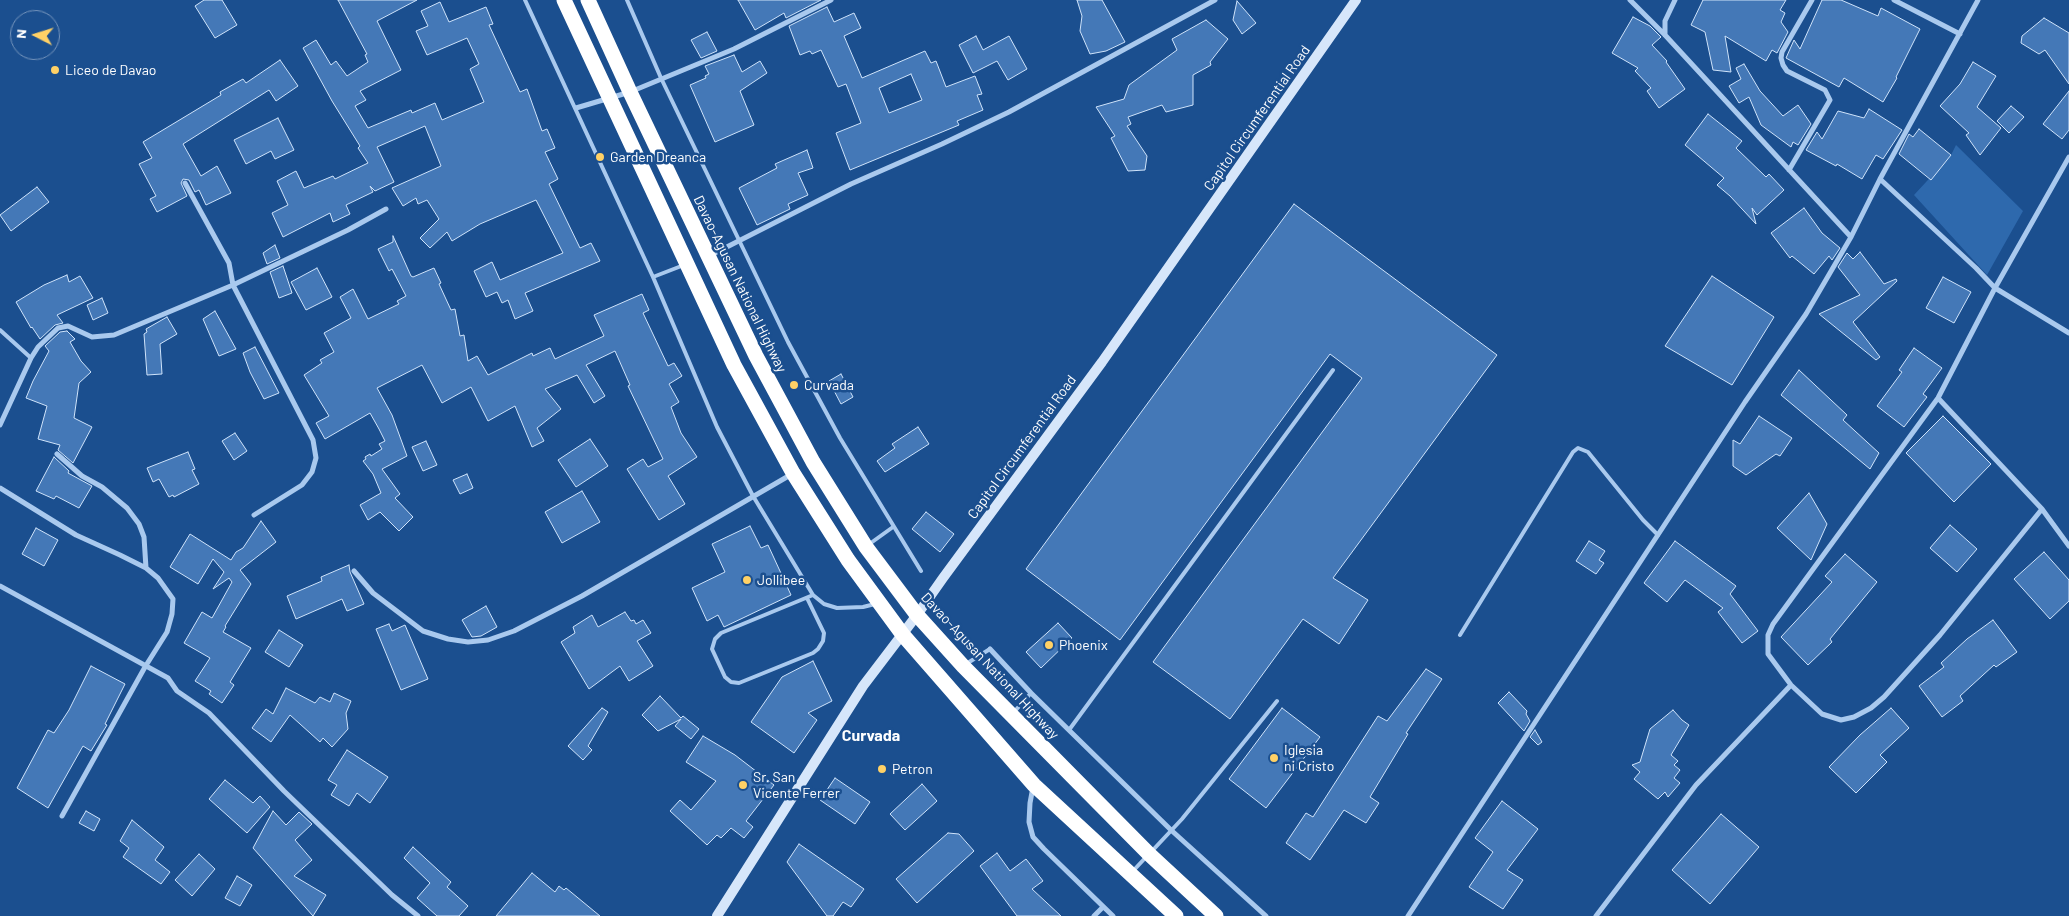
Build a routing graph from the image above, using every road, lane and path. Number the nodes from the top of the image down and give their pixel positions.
1 (525, 0) edge
2 (564, 0) edge
3 (588, 0) edge
4 (626, 0) edge
5 (831, 0) edge
6 (1215, 0) edge
7 (1356, 0) edge
8 (1630, 0) edge
9 (1676, 0) edge
10 (1812, 0) edge
11 (1894, 0) edge
12 (1978, 0) edge
13 (1960, 34) junction
14 (1665, 35) junction
15 (662, 78) junction
16 (630, 92) junction
17 (609, 98) junction
18 (576, 108) junction
19 (2069, 157) edge
20 (1789, 170) junction
21 (1880, 180) junction
22 (185, 183) dead end
23 (386, 208) dead end
24 (1851, 237) junction
25 (738, 240) junction
26 (708, 257) junction
27 (686, 264) junction
28 (653, 277) junction
29 (233, 285) junction
30 (1995, 288) junction
31 (0, 330) edge
32 (2069, 333) edge
33 (31, 358) junction
34 (1333, 370) dead end
35 (1938, 398) junction
36 (0, 425) edge
37 (57, 454) dead end
38 (793, 473) junction
39 (0, 488) edge
40 (753, 496) junction
41 (2042, 509) junction
42 (254, 515) dead end
43 (893, 527) junction
44 (1658, 535) junction
45 (2069, 546) edge
46 (866, 547) junction
47 (146, 568) junction
48 (354, 571) dead end
49 (921, 571) dead end
50 (0, 586) edge
51 (813, 595) junction
52 (807, 598) junction
53 (879, 602) junction
54 (917, 615) junction
55 (903, 635) junction
56 (1460, 635) dead end
57 (990, 649) joint
58 (963, 666) junction
59 (145, 667) junction
60 (1791, 685) junction
61 (1031, 693) junction
62 (1277, 701) dead end
63 (1011, 714) junction
64 (1069, 730) junction
65 (1034, 784) junction
66 (62, 816) dead end
67 (1171, 830) junction
68 (1149, 854) junction
69 (1130, 874) junction
70 (1103, 907) junction
71 (418, 916) edge
72 (717, 916) edge
73 (1094, 916) edge
74 (1113, 916) edge
75 (1176, 916) edge
76 (1216, 916) edge
77 (1266, 916) edge
78 (1408, 916) edge
79 (1596, 916) edge

1 - 18 lane
2 - 17 highway
3 - 16 highway, Davao-Agusan National Highway
4 - 15 lane
5 - 15 street
6 - 25 street
7 - 54 main road, Capitol Circumferential Road
8 - 14 street
9 - 14 street
10 - 20 street
11 - 13 street
12 - 13 street
13 - 21 street
14 - 20 street
15 - 16 street
15 - 25 lane
16 - 17 street
16 - 26 highway, Davao-Agusan National Highway
17 - 18 street
17 - 27 highway
18 - 28 lane
19 - 30 street
20 - 24 street
21 - 24 street
21 - 30 street
22 - 29 street
23 - 29 street
24 - 44 street
25 - 26 street
25 - 43 lane
26 - 46 highway, Davao-Agusan National Highway
27 - 28 lane
27 - 38 highway
28 - 40 lane
29 - 33 street
29 - 42 street
30 - 32 street
30 - 35 street
31 - 33 lane
33 - 36 street
34 - 64 lane
35 - 41 street
35 - 60 street
37 - 47 street
38 - 40 street
38 - 53 highway
39 - 47 street
40 - 48 street
40 - 51 lane
41 - 45 street
41 - 60 street
43 - 46 lane
43 - 49 lane
44 - 56 lane
44 - 78 street
46 - 54 highway, Davao-Agusan National Highway
47 - 59 street
50 - 59 street
51 - 52 lane
51 - 53 lane
52 - 52 lane
53 - 55 highway
54 - 55 main road, Capitol Circumferential Road
54 - 58 highway, Davao-Agusan National Highway
55 - 65 highway
55 - 72 main road, Capitol Circumferential Road
57 - 58 lane
57 - 61 street
58 - 63 highway, Davao-Agusan National Highway
59 - 66 street
59 - 71 street
60 - 79 street
61 - 63 lane
61 - 64 street
62 - 67 lane
63 - 68 highway, Davao-Agusan National Highway
64 - 67 street
65 - 69 highway
65 - 70 street
67 - 68 lane
67 - 77 street
68 - 69 lane
68 - 76 highway, Davao-Agusan National Highway
69 - 75 highway
70 - 73 street
70 - 74 street

